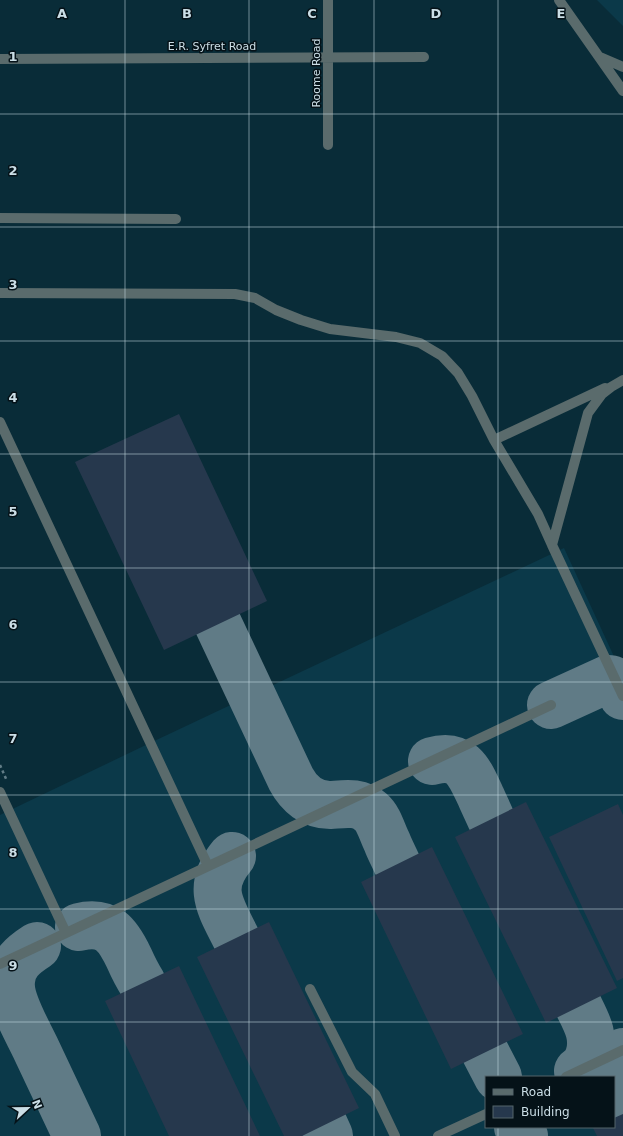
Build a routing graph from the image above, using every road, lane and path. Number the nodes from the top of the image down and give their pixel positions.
1 (328, 0) edge
2 (559, 0) edge
3 (328, 57) junction
4 (424, 57) dead end
5 (600, 57) junction
6 (0, 59) edge
7 (623, 67) edge
8 (623, 90) edge
9 (328, 145) dead end
10 (0, 218) edge
11 (176, 219) dead end
12 (0, 294) edge
13 (621, 380) edge
14 (0, 422) edge
15 (494, 440) junction
16 (552, 545) junction
17 (623, 696) edge
18 (551, 705) dead end
19 (0, 792) edge
20 (208, 866) junction
21 (66, 933) junction
22 (0, 964) edge
23 (310, 989) dead end
24 (623, 1050) edge
25 (568, 1076) edge
26 (485, 1114) edge
27 (395, 1136) edge
28 (438, 1136) edge

1 - 3 street, Roome Road
2 - 5 street
3 - 4 street, E.R. Syfret Road
3 - 6 street, E.R. Syfret Road
3 - 9 street, Roome Road
5 - 7 street
5 - 8 street
10 - 11 street
12 - 15 street
13 - 15 street
13 - 16 street
14 - 20 street
15 - 16 street
16 - 17 street
18 - 20 street
19 - 21 street
20 - 21 street
21 - 22 street
23 - 27 street
24 - 25 street
26 - 28 street

